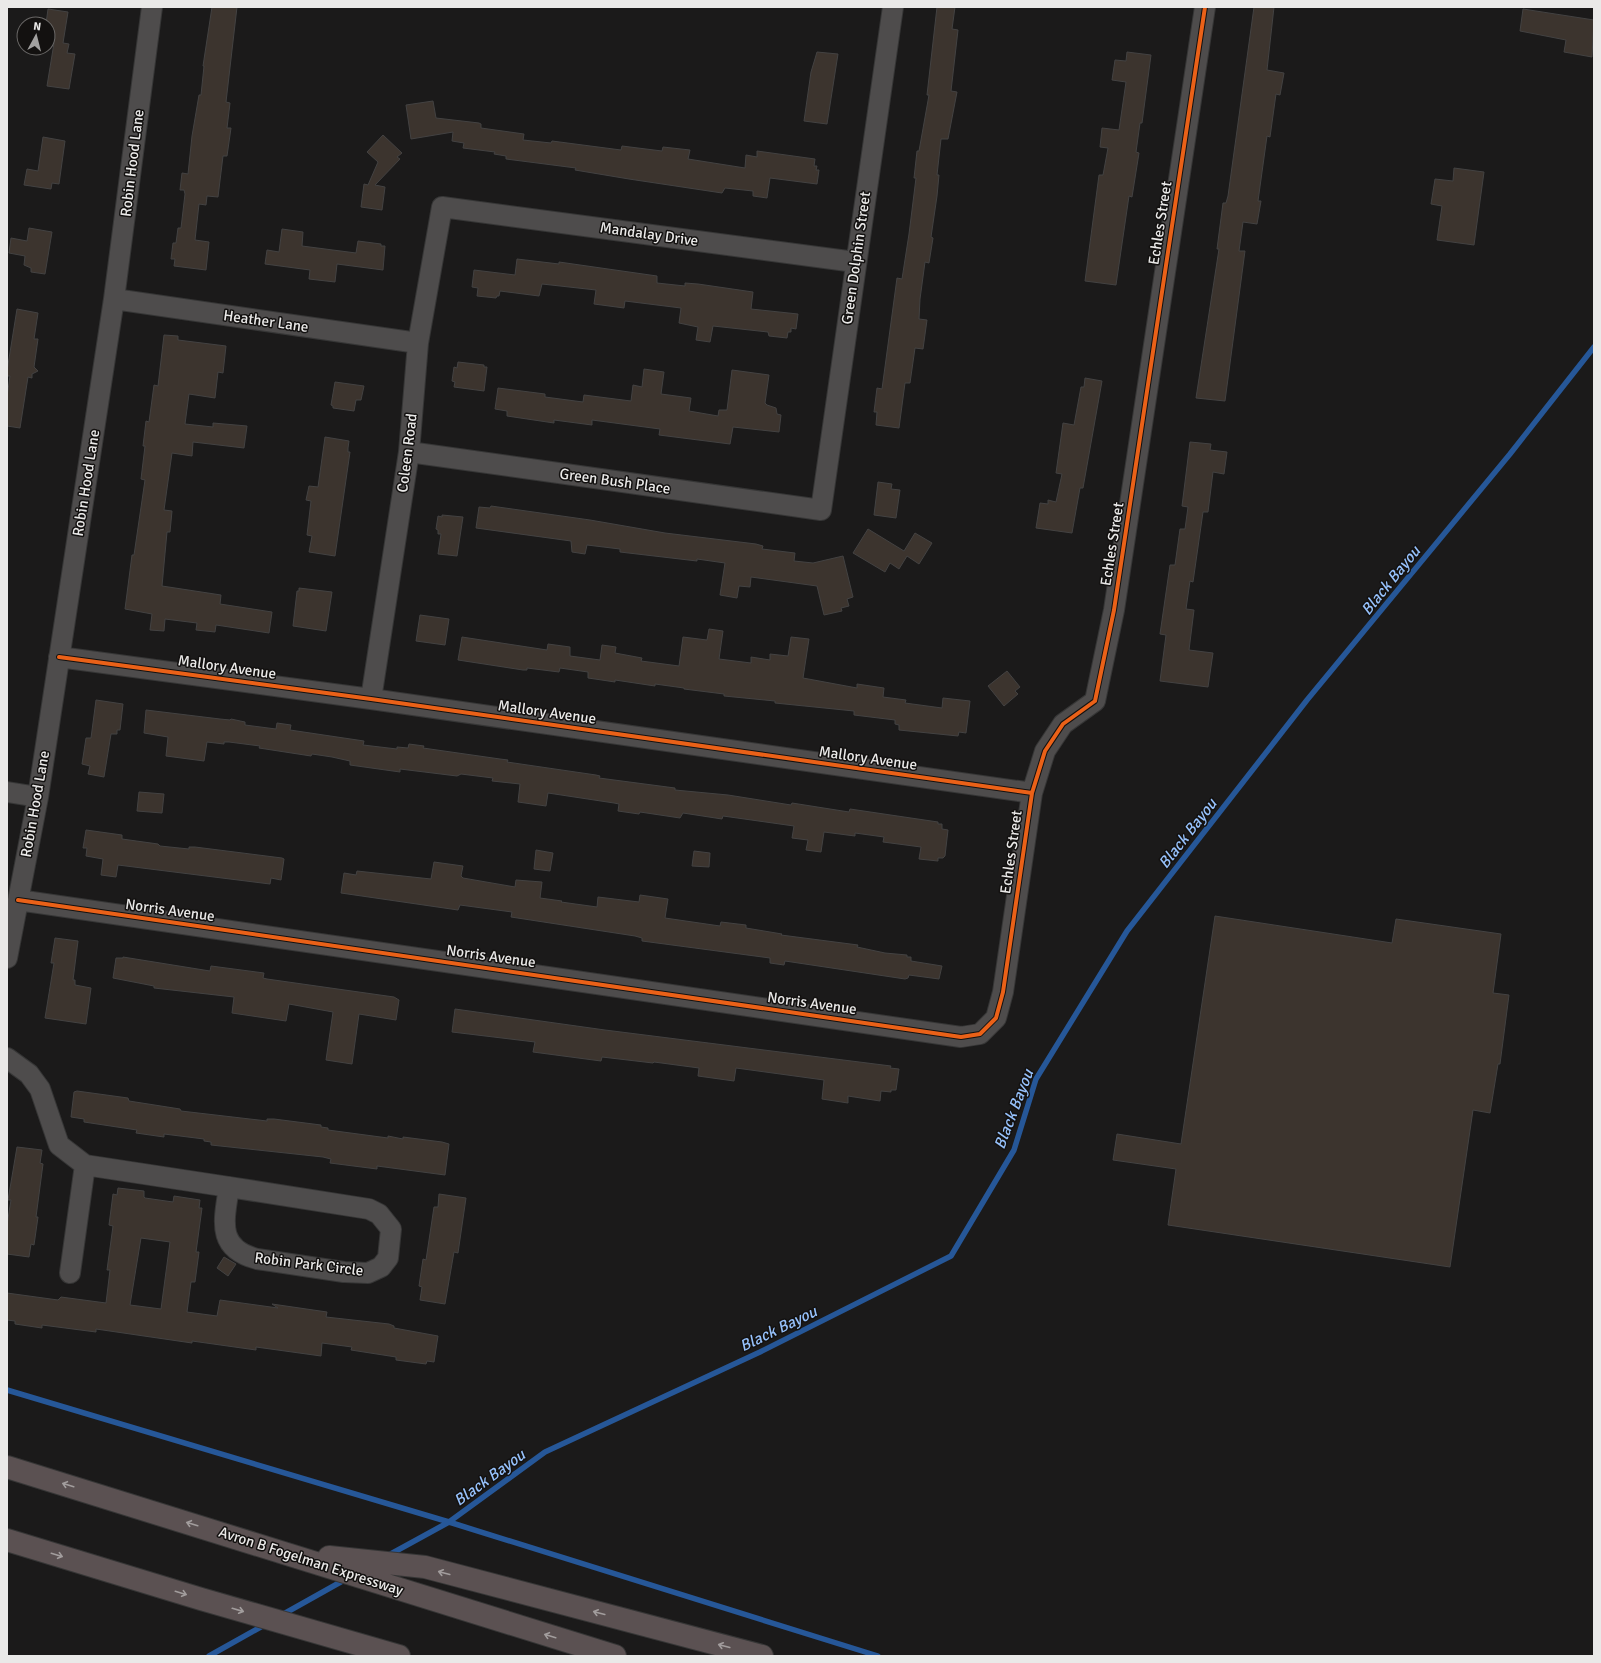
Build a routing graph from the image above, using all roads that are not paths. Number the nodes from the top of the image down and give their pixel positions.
1 (152, 7) edge
2 (893, 7) edge
3 (1205, 7) edge
4 (442, 207) joint
5 (855, 262) junction
6 (114, 299) junction
7 (418, 343) junction
8 (409, 452) junction
9 (820, 510) joint
10 (59, 657) junction
11 (371, 699) junction
12 (7, 792) edge
13 (1032, 793) junction
14 (38, 797) junction
15 (18, 900) junction
16 (7, 958) edge
17 (961, 1036) joint
18 (7, 1058) edge
19 (85, 1165) junction
20 (229, 1187) junction
21 (70, 1273) dead end
22 (7, 1467) edge
23 (7, 1540) edge
24 (283, 1552) junction
25 (391, 1654) edge
26 (615, 1656) edge
27 (762, 1656) edge

1 - 6 street, Robin Hood Lane
2 - 5 street, Green Dolphin Street
3 - 13 street, Echles Street
4 - 5 street, Mandalay Drive
4 - 7 street, Coleen Road
5 - 9 street, Green Dolphin Street
6 - 7 street, Heather Lane
6 - 10 street, Robin Hood Lane
7 - 8 street, Coleen Road
8 - 9 street, Green Bush Place
8 - 11 street, Coleen Road
10 - 11 street, Mallory Avenue
10 - 14 street, Robin Hood Lane
11 - 13 street, Mallory Avenue
12 - 14 street
13 - 17 street, Echles Street
14 - 15 street, Robin Hood Lane
15 - 16 street, Robin Hood Lane
15 - 17 street, Norris Avenue
18 - 19 street, Robin Park Circle
19 - 20 street, Robin Park Circle
19 - 21 street
20 - 20 street, Robin Park Circle
24 -> 22 highway, Avron B Fogelman Expressway
23 -> 25 highway
26 -> 24 highway, Avron B Fogelman Expressway
27 -> 24 highway

